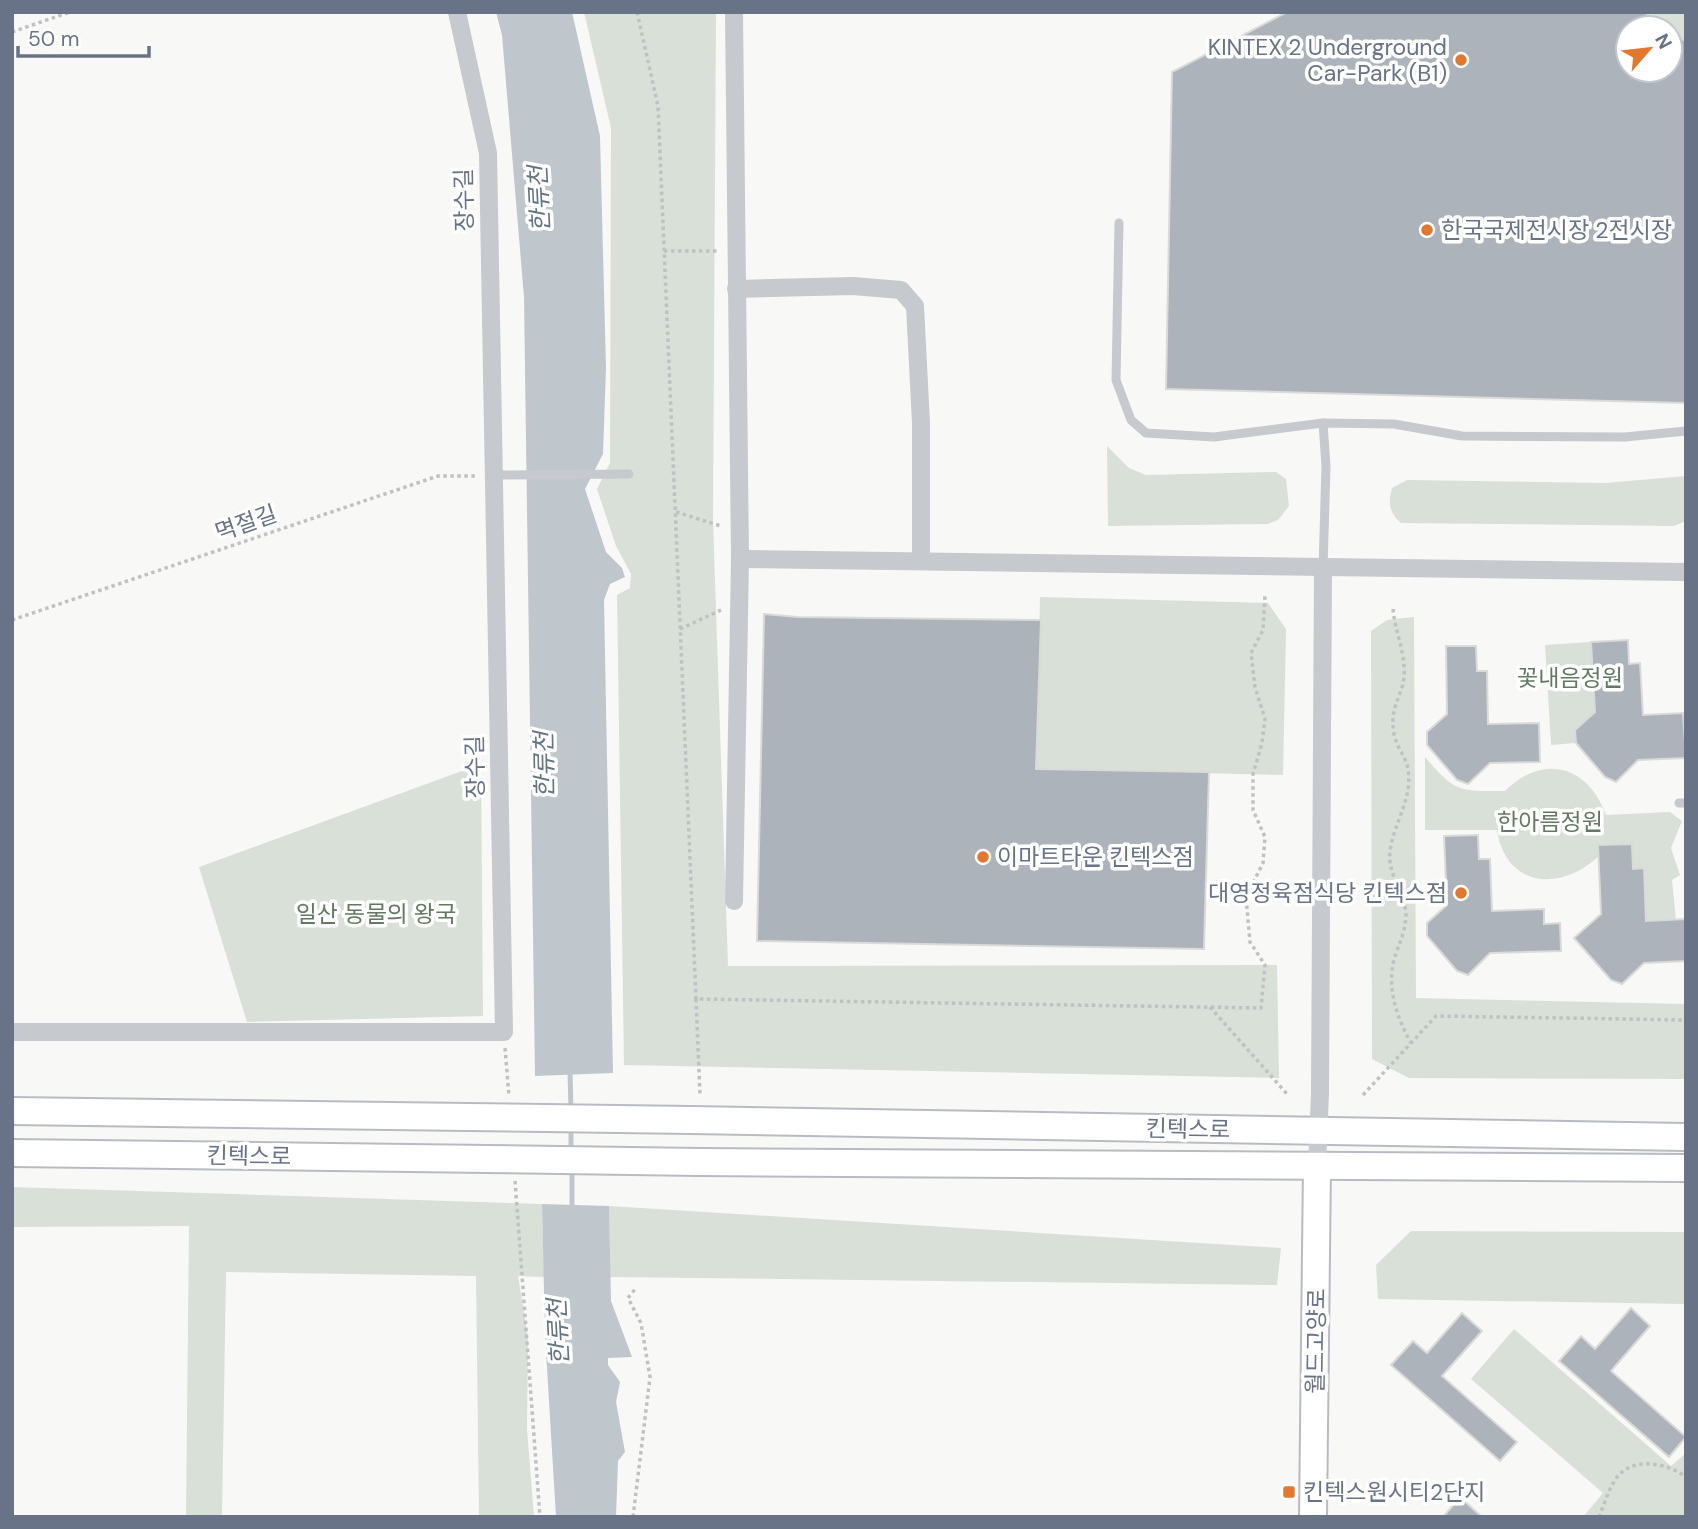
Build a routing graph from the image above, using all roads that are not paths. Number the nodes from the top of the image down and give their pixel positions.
1 (457, 12) edge
2 (734, 12) edge
3 (1119, 223) dead end
4 (736, 289) junction
5 (1324, 423) junction
6 (1686, 431) edge
7 (629, 474) dead end
8 (494, 475) junction
9 (740, 559) junction
10 (921, 561) junction
11 (1323, 569) junction
12 (1686, 572) edge
13 (734, 901) dead end
14 (12, 1032) edge
15 (12, 1111) edge
16 (1319, 1131) junction
17 (1686, 1137) edge
18 (12, 1153) edge
19 (1317, 1166) junction
20 (1686, 1168) edge
21 (1313, 1517) edge

1 - 8 street, 장수길
2 - 4 street
3 - 5 lane
4 - 9 street
4 - 10 street
5 - 6 lane
5 - 11 lane
7 - 8 lane
8 - 14 street, 장수길
9 - 10 street
9 - 13 street
10 - 11 street
11 - 12 street
11 - 16 street
15 - 16 main road, 킨텍스로, bridge
16 - 17 main road, 킨텍스로
16 - 19 street
18 - 19 main road, 킨텍스로, bridge
19 - 20 main road, 킨텍스로
19 - 21 main road, 월드고양로

